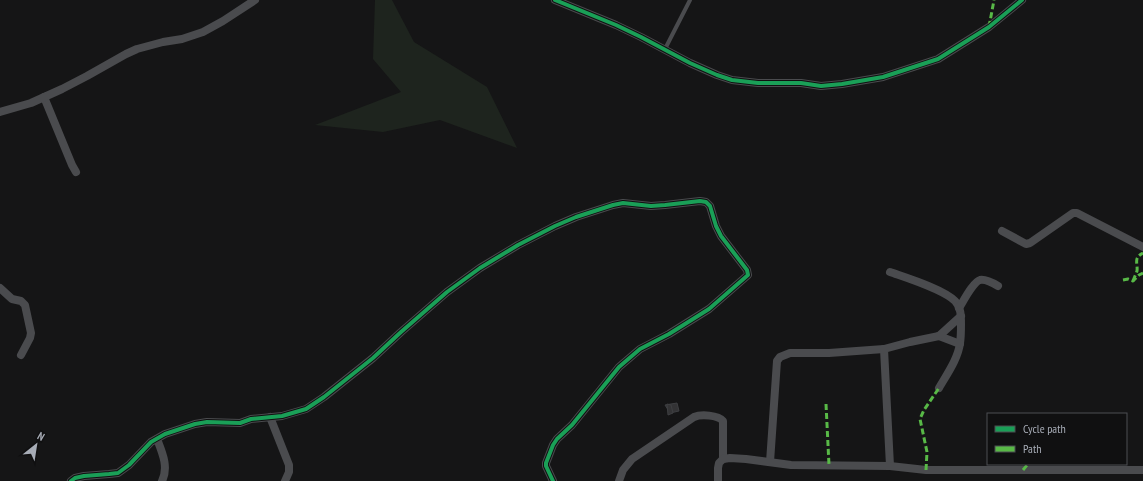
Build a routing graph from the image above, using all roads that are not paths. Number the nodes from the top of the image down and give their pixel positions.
1 (254, 0) edge
2 (556, 0) edge
3 (690, 0) edge
4 (1022, 0) edge
5 (664, 50) junction
6 (44, 97) junction
7 (0, 112) edge
8 (76, 172) dead end
9 (1002, 231) dead end
10 (1143, 247) edge
11 (890, 272) dead end
12 (998, 286) dead end
13 (0, 288) edge
14 (960, 312) junction
15 (939, 336) junction
16 (960, 344) junction
17 (884, 349) junction
18 (20, 355) dead end
19 (939, 388) dead end
20 (270, 417) junction
21 (157, 439) junction
22 (723, 459) junction
23 (770, 462) junction
24 (890, 466) junction
25 (1143, 470) edge
26 (71, 481) edge
27 (162, 481) edge
28 (285, 481) edge
29 (553, 481) edge
30 (619, 481) edge
31 (718, 481) edge

1 - 6 street
2 - 5 street
3 - 5 lane
4 - 5 street
6 - 7 street
6 - 8 street
9 - 10 street
11 - 14 street
12 - 14 street
13 - 18 street
14 - 15 street
14 - 16 street
15 - 16 street
15 - 17 street
16 - 19 street
17 - 23 street
17 - 24 street
20 - 21 street
20 - 28 street
20 - 29 street
21 - 26 street
21 - 27 street
22 - 23 street
22 - 30 street
22 - 31 street
23 - 24 street
24 - 25 street

